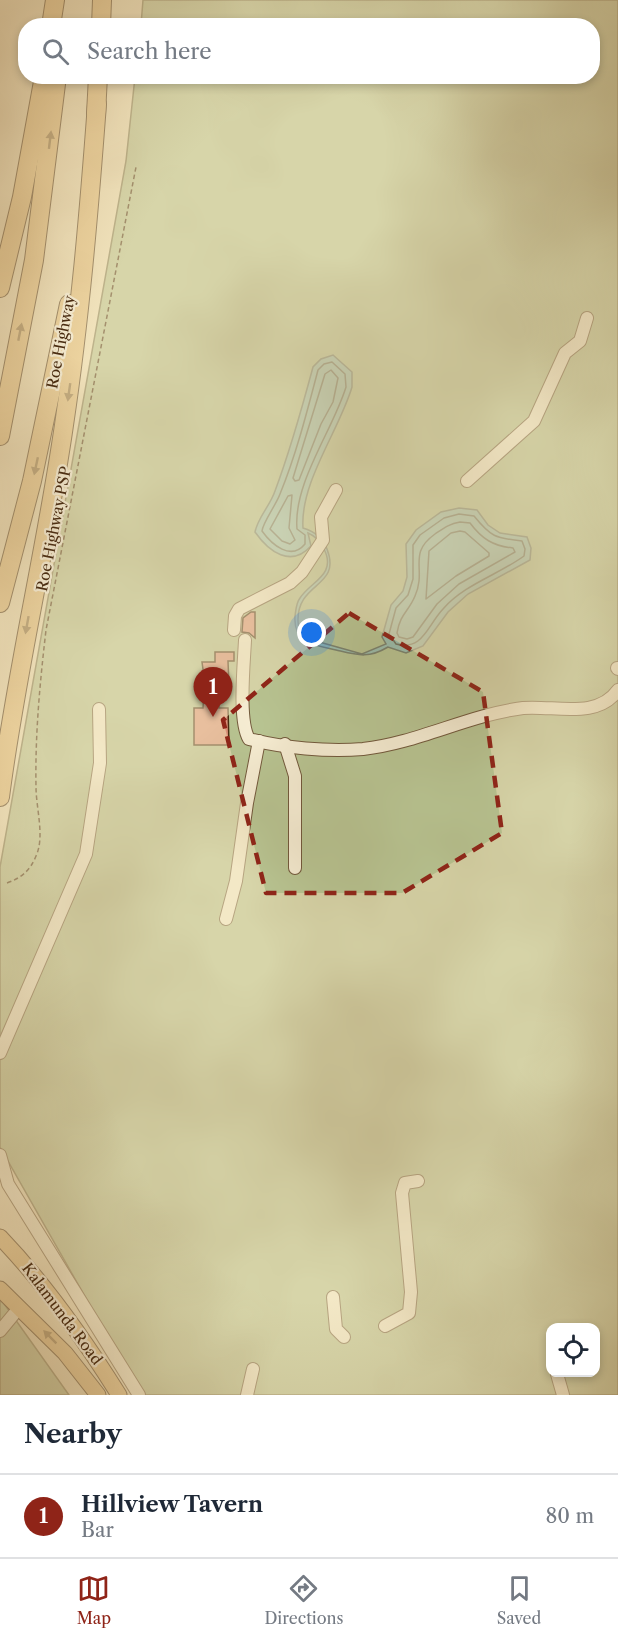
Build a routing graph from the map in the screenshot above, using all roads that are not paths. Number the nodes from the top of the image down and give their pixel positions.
1 (55, 0) edge
2 (64, 0) edge
3 (102, 0) edge
4 (52, 18) edge
5 (63, 18) edge
6 (101, 18) edge
7 (43, 84) edge
8 (56, 84) edge
9 (98, 84) edge
10 (97, 104) junction
11 (0, 288) edge
12 (587, 318) dead end
13 (0, 436) edge
14 (467, 481) dead end
15 (336, 490) dead end
16 (0, 603) edge
17 (234, 630) dead end
18 (244, 640) dead end
19 (618, 690) edge
20 (99, 709) dead end
21 (259, 741) junction
22 (285, 744) junction
23 (0, 797) edge
24 (295, 868) dead end
25 (226, 919) dead end
26 (1, 1051) edge
27 (0, 1155) edge
28 (418, 1180) dead end
29 (0, 1237) edge
30 (0, 1289) edge
31 (333, 1297) dead end
32 (19, 1308) junction
33 (385, 1326) dead end
34 (0, 1331) edge
35 (344, 1337) dead end
36 (253, 1369) dead end
37 (558, 1377) edge
38 (98, 1395) edge
39 (120, 1395) edge
40 (139, 1395) edge
41 (247, 1395) edge
42 (562, 1395) edge

1 - 4 highway
2 - 5 highway
3 - 6 highway
7 - 11 highway
13 -> 8 highway
9 - 10 highway, Roe Highway
10 -> 16 highway, Roe Highway
10 -> 23 highway
12 - 14 lane
15 - 17 lane
18 - 21 lane
19 - 22 lane
20 - 26 lane
21 - 22 lane
21 - 25 lane
22 - 24 lane
27 - 40 lane
28 - 33 lane
29 - 39 main road, Kalamunda Road
30 - 32 main road, Kalamunda Road
31 - 35 lane
32 - 34 lane
38 -> 32 main road, Kalamunda Road
36 - 41 lane
37 - 42 lane

